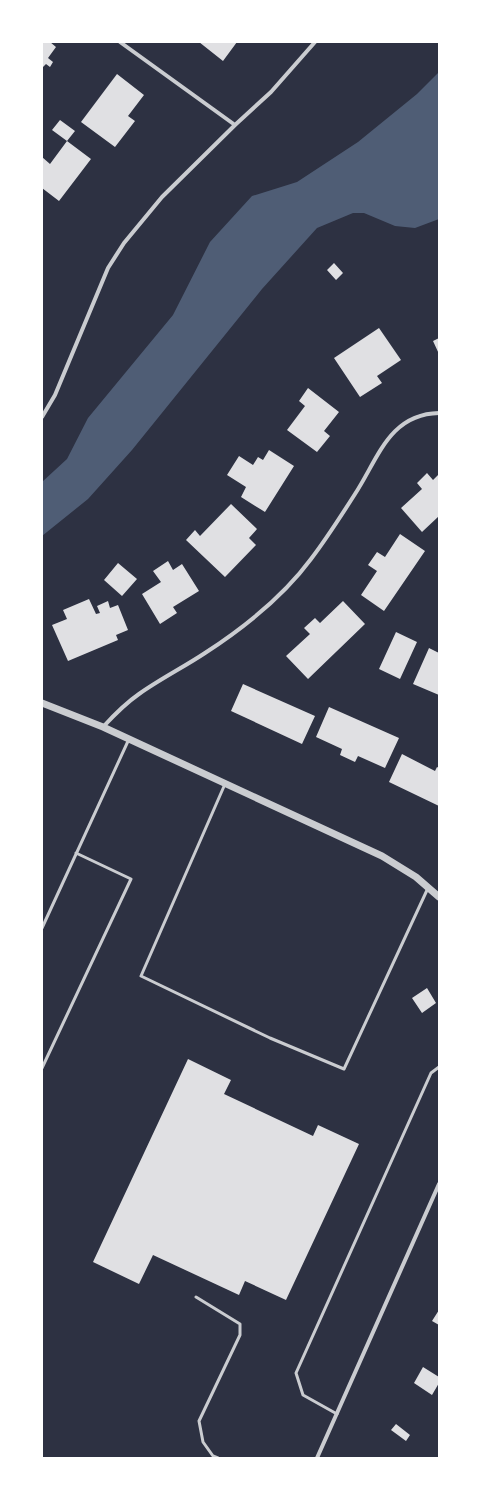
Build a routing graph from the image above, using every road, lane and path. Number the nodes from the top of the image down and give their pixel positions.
1 (120, 42) edge
2 (315, 42) edge
3 (235, 125) junction
4 (439, 413) edge
5 (42, 417) edge
6 (42, 703) edge
7 (103, 727) junction
8 (129, 739) junction
9 (225, 784) junction
10 (76, 853) junction
11 (429, 887) junction
12 (439, 897) edge
13 (42, 928) edge
14 (439, 1067) edge
15 (42, 1068) edge
16 (439, 1184) edge
17 (196, 1297) dead end
18 (337, 1414) junction
19 (218, 1458) edge
20 (317, 1458) edge

1 - 3 street
2 - 3 street
3 - 5 street
4 - 7 street
6 - 7 street
7 - 8 street
8 - 9 street
8 - 10 lane
9 - 11 street
9 - 11 lane
10 - 13 lane
10 - 15 lane
11 - 12 street
14 - 18 lane
16 - 18 street
17 - 19 lane
18 - 20 street

